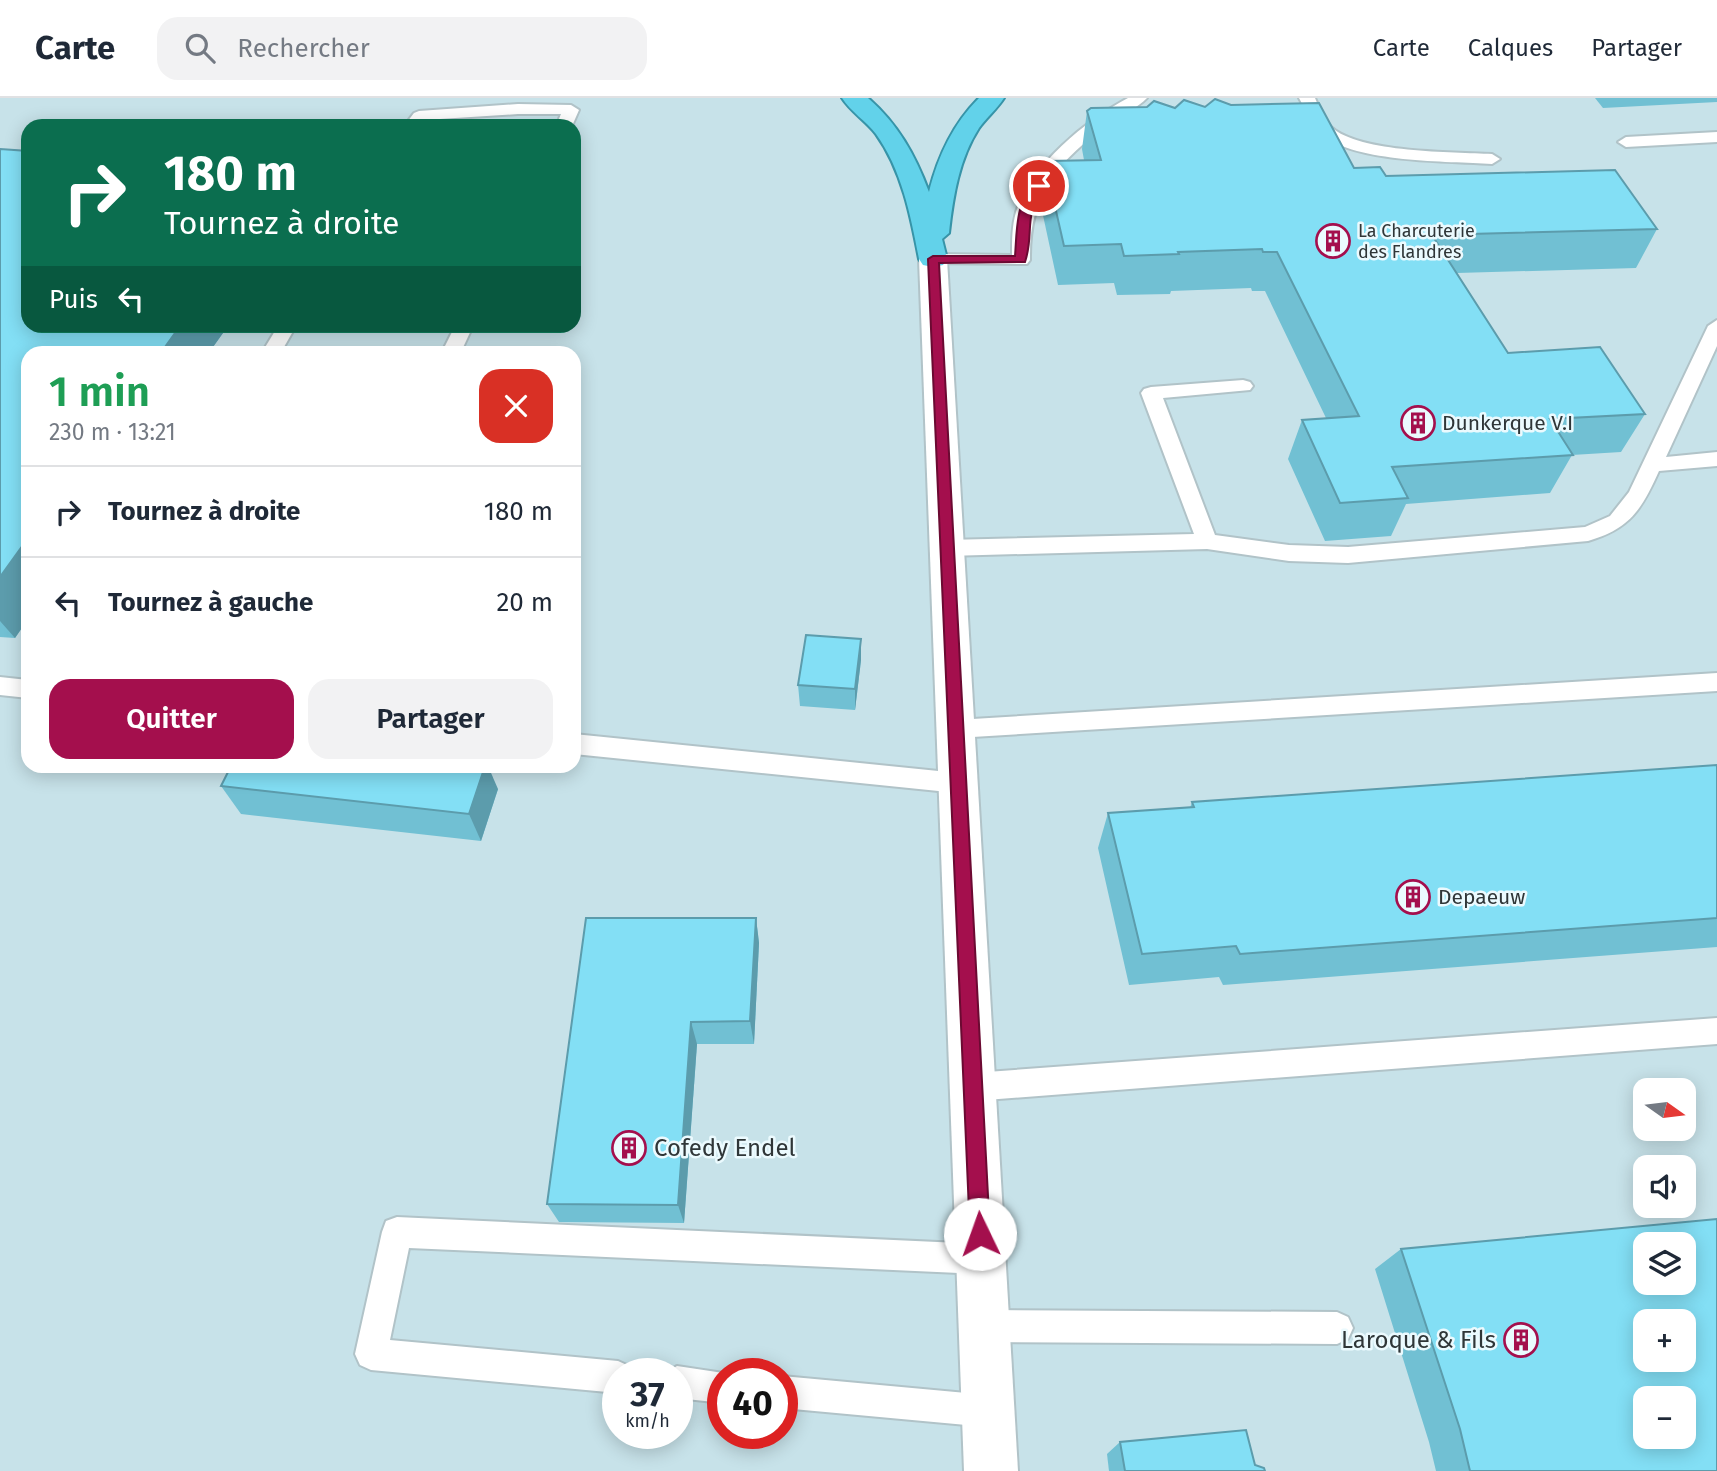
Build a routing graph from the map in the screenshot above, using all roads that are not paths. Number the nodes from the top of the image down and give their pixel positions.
1 (854, 98) edge
2 (992, 98) edge
3 (1139, 98) edge
4 (1307, 98) edge
5 (417, 119) edge
6 (568, 119) edge
7 (1717, 137) edge
8 (1626, 142) dead end
9 (1492, 159) dead end
10 (933, 259) junction
11 (1717, 326) edge
12 (1243, 386) dead end
13 (1717, 459) edge
14 (1653, 465) junction
15 (1207, 541) junction
16 (947, 548) junction
17 (1717, 682) edge
18 (0, 686) edge
19 (21, 688) edge
20 (956, 729) junction
21 (581, 745) edge
22 (958, 783) junction
23 (1717, 1031) edge
24 (973, 1087) junction
25 (981, 1259) junction
26 (984, 1326) junction
27 (1337, 1328) dead end
28 (602, 1376) edge
29 (798, 1393) edge
30 (988, 1411) junction
31 (991, 1471) edge

1 - 10 highway
2 - 10 highway
3 - 10 lane
4 - 9 lane
5 - 6 lane
7 - 8 lane
10 - 16 street
11 - 14 lane
12 - 15 lane
13 - 14 lane
14 - 15 lane
15 - 16 lane
16 - 20 street
17 - 20 lane
18 - 19 lane
20 - 22 street
21 - 22 lane
22 - 24 street
23 - 24 lane
24 - 25 street
25 - 26 street
25 - 28 lane
26 - 27 lane
26 - 30 street
29 - 30 lane
30 - 31 street

